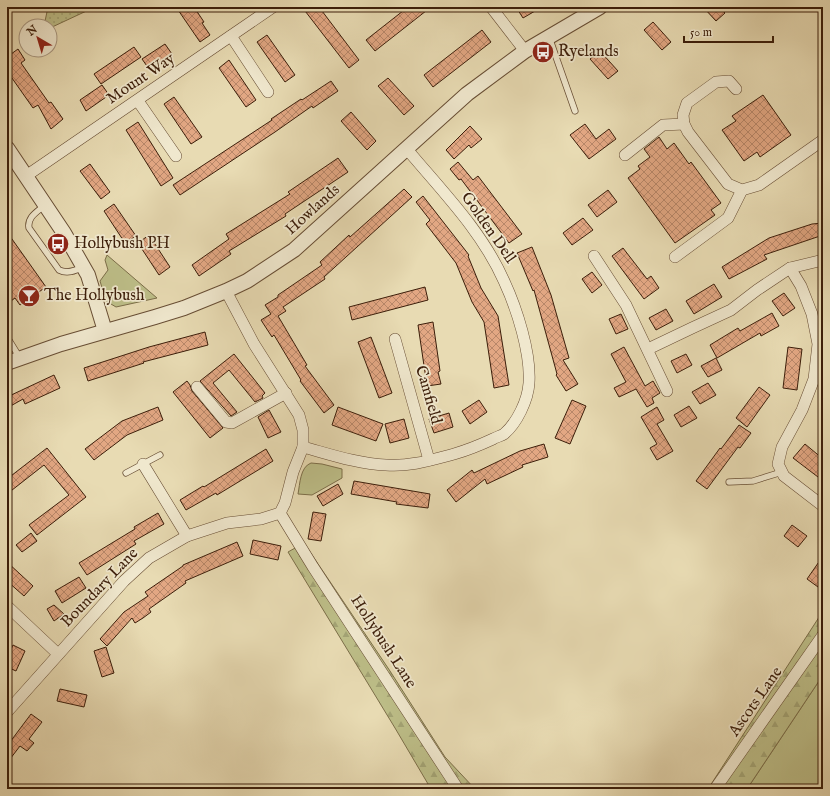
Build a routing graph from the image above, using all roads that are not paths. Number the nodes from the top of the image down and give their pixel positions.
1 (273, 7) edge
2 (491, 7) edge
3 (600, 7) edge
4 (230, 36) junction
5 (549, 37) junction
6 (525, 51) junction
7 (736, 89) dead end
8 (268, 92) dead end
9 (138, 101) junction
10 (575, 111) dead end
11 (684, 124) junction
12 (823, 140) edge
13 (7, 148) edge
14 (406, 148) junction
15 (625, 154) dead end
16 (176, 156) dead end
17 (26, 176) junction
18 (742, 190) junction
19 (45, 205) junction
20 (594, 256) dead end
21 (675, 257) dead end
22 (823, 260) edge
23 (84, 267) junction
24 (790, 268) junction
25 (226, 291) junction
26 (105, 331) junction
27 (7, 336) edge
28 (395, 339) dead end
29 (648, 349) junction
30 (13, 361) edge
31 (819, 369) edge
32 (197, 386) dead end
33 (667, 391) dead end
34 (286, 393) junction
35 (303, 447) junction
36 (160, 455) dead end
37 (429, 460) junction
38 (143, 464) junction
39 (782, 472) junction
40 (126, 473) dead end
41 (729, 482) dead end
42 (823, 506) edge
43 (280, 513) junction
44 (187, 536) junction
45 (7, 606) edge
46 (823, 635) edge
47 (58, 654) junction
48 (7, 712) edge
49 (458, 789) edge
50 (715, 789) edge

1 - 4 street, Mount Way
2 - 6 street
3 - 5 street, Howlands
4 - 8 street
4 - 9 street, Mount Way
5 - 6 street, Howlands
5 - 10 lane
6 - 14 street, Howlands
7 - 11 street
9 - 16 street
9 - 17 street, Mount Way
11 - 15 street
11 - 18 street
12 - 18 street
13 - 17 street
14 - 25 street, Howlands
14 - 37 street, Golden Dell
17 - 19 street
18 - 21 street
19 - 23 street
19 - 23 lane
20 - 29 street
22 - 24 street
23 - 26 street
24 - 29 street
24 - 31 street
25 - 26 street, Howlands
25 - 34 street
26 - 30 street, Howlands
27 - 30 lane
28 - 37 street, Camfield
29 - 33 street
31 - 39 street
32 - 34 street
34 - 35 street
35 - 37 street, Golden Dell
35 - 43 street
36 - 38 lane
38 - 40 lane
38 - 44 street
39 - 41 lane
39 - 42 street
43 - 44 street, Boundary Lane
43 - 49 street, Hollybush Lane
44 - 47 street, Boundary Lane
45 - 47 street
46 - 50 street, Ascots Lane
47 - 48 street, Boundary Lane

